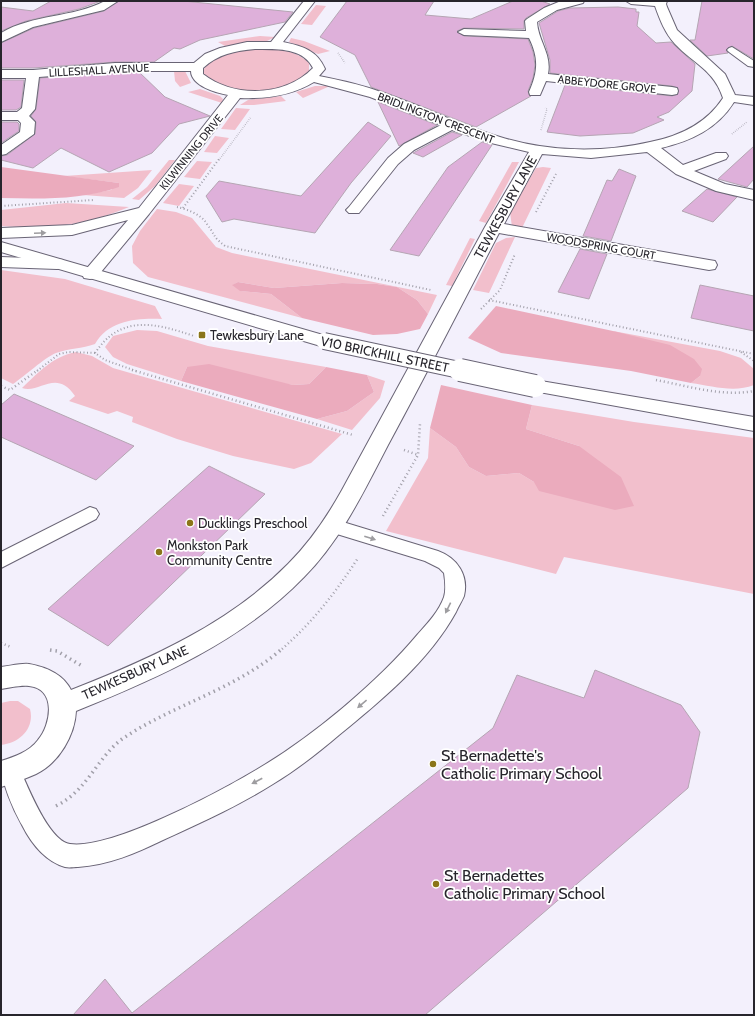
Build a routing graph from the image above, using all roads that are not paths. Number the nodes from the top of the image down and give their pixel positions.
1 (113, 1) edge
2 (310, 1) edge
3 (579, 1) edge
4 (631, 1) edge
5 (562, 2) edge
6 (661, 2) edge
7 (464, 32) dead end
8 (531, 35) junction
9 (1, 38) edge
10 (275, 45) junction
11 (732, 50) dead end
12 (752, 64) dead end
13 (197, 67) junction
14 (1, 74) edge
15 (33, 74) junction
16 (542, 77) junction
17 (313, 78) junction
18 (672, 91) dead end
19 (535, 92) dead end
20 (237, 94) junction
21 (730, 98) junction
22 (754, 100) edge
23 (1, 116) edge
24 (21, 116) junction
25 (451, 125) junction
26 (650, 147) junction
27 (537, 150) junction
28 (1, 151) edge
29 (721, 156) dead end
30 (681, 171) junction
31 (754, 195) edge
32 (354, 210) dead end
33 (144, 211) junction
34 (493, 227) junction
35 (1, 234) edge
36 (1, 247) edge
37 (1, 262) edge
38 (57, 264) junction
39 (709, 265) dead end
40 (90, 274) junction
41 (754, 424) edge
42 (90, 514) dead end
43 (333, 526) junction
44 (1, 561) edge
45 (1, 678) edge
46 (64, 704) junction
47 (6, 773) edge

1 - 9 street
2 - 10 street
3 - 5 street
4 - 6 street
5 - 8 street
6 - 21 street
7 - 8 street
8 - 16 street, ABBEYDORE GROVE
10 - 13 street
10 - 17 street
11 - 12 lane
13 - 15 street, LILLESHALL AVENUE
13 - 20 street
14 - 15 street, LILLESHALL AVENUE
15 - 24 street
16 - 18 street, ABBEYDORE GROVE
16 - 19 street, ABBEYDORE GROVE
17 - 20 street
17 - 25 street, BRIDLINGTON CRESCENT
20 - 33 street, KILWINNING DRIVE
21 - 22 street
21 - 26 street, BRIDLINGTON CRESCENT
23 - 24 street
24 - 28 street
25 - 27 street, BRIDLINGTON CRESCENT
25 - 32 street
26 - 27 street, BRIDLINGTON CRESCENT
26 - 30 street
27 - 34 street, TEWKESBURY LANE
29 - 30 street
30 - 31 street
35 -> 33 street
33 - 40 street, KILWINNING DRIVE
34 - 39 street, WOODSPRING COURT
34 - 43 street, TEWKESBURY LANE
36 - 38 street, V10 BRICKHILL STREET
37 - 38 street
38 - 40 street, V10 BRICKHILL STREET
40 - 41 street, V10 BRICKHILL STREET, bridge
42 - 44 lane
43 - 46 street, TEWKESBURY LANE
43 -> 47 lane
45 - 46 street
46 - 47 street

